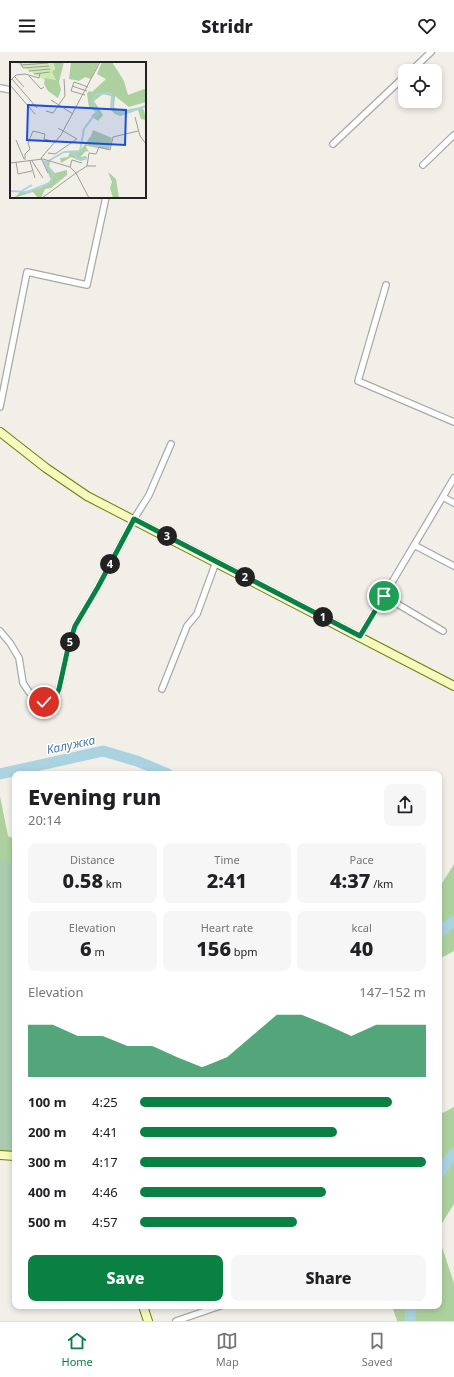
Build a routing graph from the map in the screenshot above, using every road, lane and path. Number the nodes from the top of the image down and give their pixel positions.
1 (431, 52) edge
2 (418, 64) edge
3 (398, 83) edge
4 (0, 88) edge
5 (10, 90) edge
6 (454, 135) edge
7 (333, 144) dead end
8 (423, 165) dead end
9 (106, 198) edge
10 (386, 285) dead end
11 (0, 407) edge
12 (454, 422) edge
13 (0, 432) edge
14 (171, 444) dead end
15 (454, 478) edge
16 (443, 497) junction
17 (454, 502) edge
18 (134, 519) junction
19 (414, 545) junction
20 (216, 562) junction
21 (454, 566) edge
22 (384, 596) junction
23 (0, 631) edge
24 (443, 631) dead end
25 (360, 636) junction
26 (454, 686) edge
27 (162, 689) dead end
28 (0, 1155) edge
29 (12, 1156) edge
30 (144, 1309) edge
31 (211, 1309) edge
32 (148, 1321) edge
33 (176, 1321) edge

1 - 2 street
3 - 7 street
4 - 5 street
6 - 8 street
9 - 11 street
10 - 12 street
13 - 18 street
14 - 18 street
15 - 16 street
16 - 17 street
16 - 19 street
18 - 20 street
18 - 23 street
19 - 21 street
19 - 22 street
20 - 25 street
20 - 27 street
22 - 24 street
22 - 25 street
25 - 26 street
28 - 29 street
30 - 32 street
31 - 33 street

